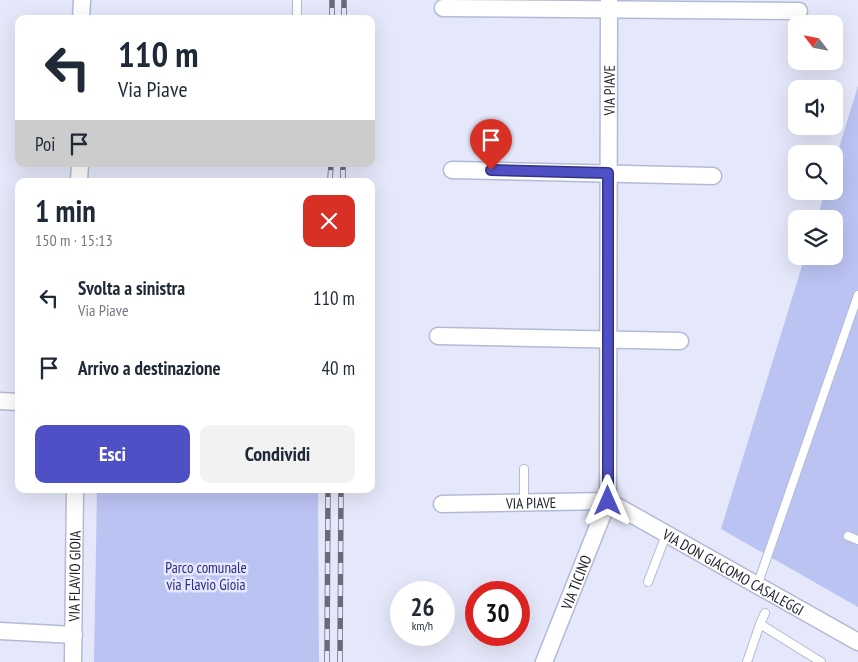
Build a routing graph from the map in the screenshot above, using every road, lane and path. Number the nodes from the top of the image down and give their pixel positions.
1 (82, 0) edge
2 (297, 0) edge
3 (609, 5) edge
4 (443, 8) dead end
5 (799, 11) dead end
6 (81, 15) edge
7 (297, 15) edge
8 (452, 170) dead end
9 (608, 173) junction
10 (713, 176) dead end
11 (858, 295) edge
12 (438, 336) dead end
13 (608, 341) junction
14 (680, 341) dead end
15 (0, 401) edge
16 (15, 402) edge
17 (524, 469) dead end
18 (76, 493) edge
19 (608, 501) junction
20 (442, 504) dead end
21 (524, 504) junction
22 (666, 535) junction
23 (848, 536) dead end
24 (858, 540) edge
25 (648, 582) dead end
26 (757, 586) junction
27 (765, 613) dead end
28 (760, 624) junction
29 (0, 631) edge
30 (74, 635) junction
31 (858, 642) edge
32 (73, 662) edge
33 (544, 662) edge
34 (747, 662) edge
35 (821, 662) edge

1 - 6 street
2 - 7 lane
3 - 4 street
3 - 5 street
3 - 9 street, VIA PIAVE
8 - 9 street
9 - 10 street
9 - 13 street, VIA PIAVE
11 - 26 lane
12 - 13 street
13 - 14 street
13 - 19 street, VIA PIAVE
15 - 16 street
17 - 21 lane
18 - 30 street, VIA FLAVIO GIOIA
19 - 21 street, VIA PIAVE
19 - 22 street, VIA DON GIACOMO CASALEGGI
19 - 33 street, VIA TICINO
20 - 21 street, VIA PIAVE
22 - 25 lane
22 - 26 street, VIA DON GIACOMO CASALEGGI
23 - 24 lane
26 - 31 street, VIA DON GIACOMO CASALEGGI
27 - 28 lane
28 - 34 lane
28 - 35 lane
29 - 30 street
30 - 32 street, VIA FLAVIO GIOIA

